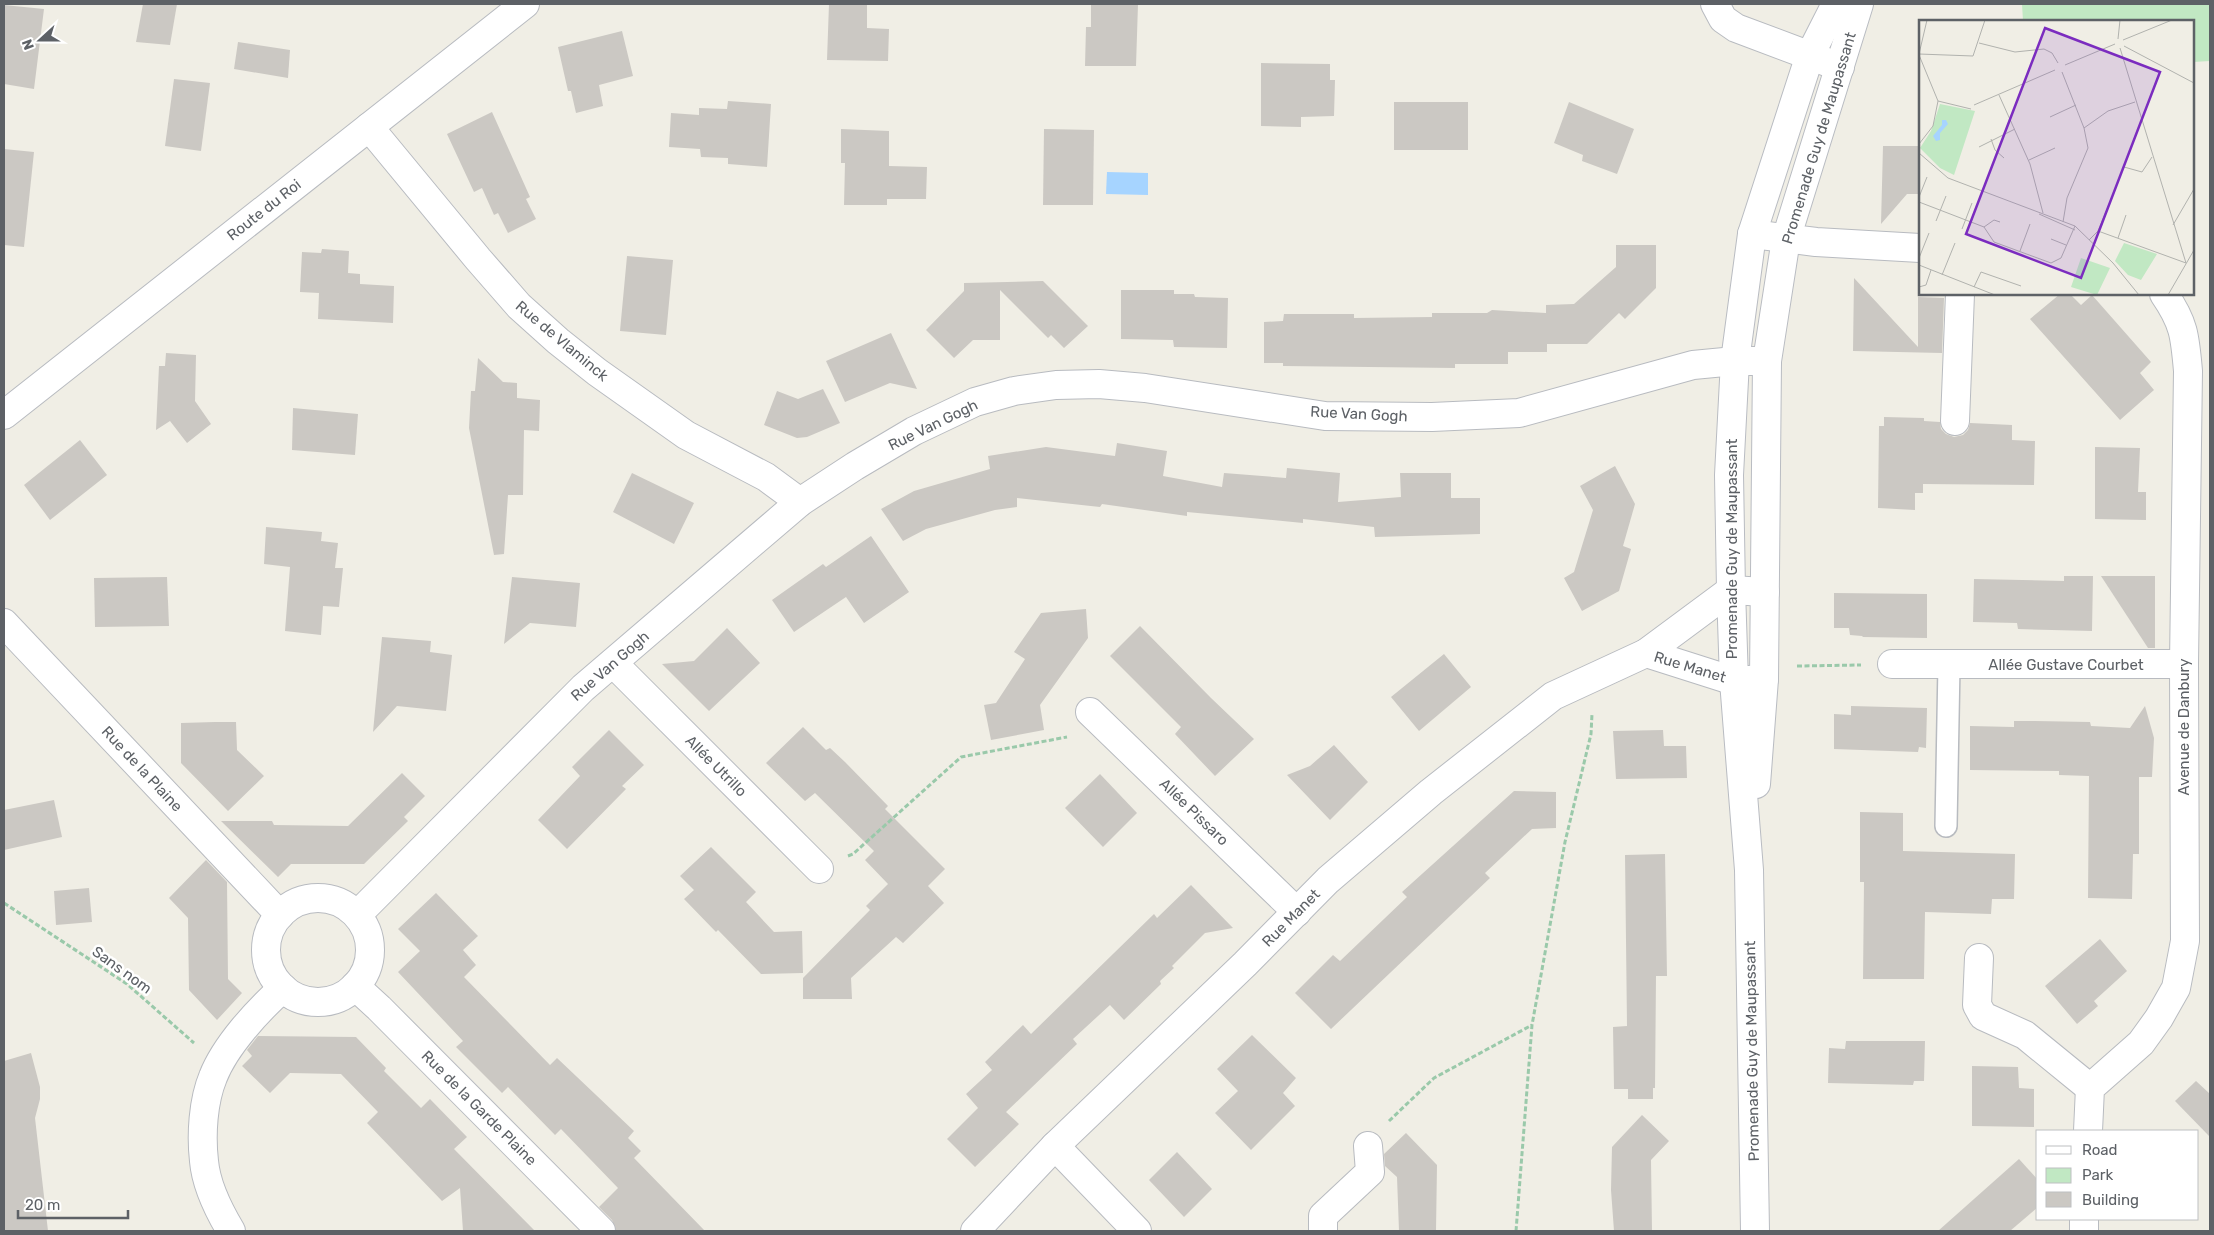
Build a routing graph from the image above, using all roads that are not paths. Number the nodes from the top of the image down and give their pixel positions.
1 (525, 4) edge
2 (1714, 4) edge
3 (1836, 4) edge
4 (1859, 4) edge
5 (1810, 56) junction
6 (1840, 67) junction
7 (369, 127) junction
8 (1752, 234) junction
9 (1786, 239) junction
10 (1919, 248) edge
11 (1960, 295) edge
12 (2165, 295) edge
13 (1735, 361) junction
14 (1767, 361) junction
15 (4, 415) edge
16 (1955, 421) dead end
17 (800, 502) junction
18 (1730, 590) junction
19 (1765, 592) junction
20 (4, 623) edge
21 (1646, 653) junction
22 (613, 662) junction
23 (1892, 664) road end
24 (2184, 664) junction
25 (1949, 665) junction
26 (1764, 673) junction
27 (1734, 681) junction
28 (1093, 714) road end
29 (1946, 826) dead end
30 (819, 869) road end
31 (1749, 870) junction
32 (1297, 912) junction
33 (280, 915) junction
34 (357, 915) junction
35 (1979, 958) dead end
36 (355, 986) junction
37 (283, 988) junction
38 (2090, 1088) junction
39 (2088, 1130) edge
40 (1055, 1146) junction
41 (1368, 1146) road end
42 (231, 1231) edge
43 (601, 1231) edge
44 (975, 1231) edge
45 (1136, 1231) edge
46 (1323, 1231) edge
47 (1755, 1231) edge

1 - 7 street, Route du Roi
2 - 5 street
3 - 5 street, Promenade Guy de Maupassant
4 - 6 street, Promenade Guy de Maupassant
5 - 6 street
5 - 8 street, Promenade Guy de Maupassant
6 - 9 street, Promenade Guy de Maupassant
7 - 15 street, Route du Roi
7 - 17 street, Rue de Vlaminck
8 - 9 street
8 - 13 street, Promenade Guy de Maupassant
9 - 10 street
9 - 14 street, Promenade Guy de Maupassant
11 - 16 street
12 - 24 street, Avenue de Danbury
13 - 14 street, Rue Van Gogh
13 - 17 street, Rue Van Gogh
13 - 18 street, Promenade Guy de Maupassant
14 - 19 street, Promenade Guy de Maupassant
17 - 22 street, Rue Van Gogh
18 - 19 street
18 - 21 street, Rue Manet
18 - 27 street, Promenade Guy de Maupassant
19 - 26 street, Promenade Guy de Maupassant
20 - 33 street, Rue de la Plaine
21 - 27 street, Rue Manet
21 - 32 street, Rue Manet
22 - 30 street, Allée Utrillo
22 - 34 street, Rue Van Gogh
23 - 25 street, Allée Gustave Courbet
24 - 25 street, Allée Gustave Courbet
24 - 38 street, Avenue de Danbury
25 - 29 lane
26 - 27 street, Rue Manet
26 - 31 street, Promenade Guy de Maupassant
27 - 31 street, Promenade Guy de Maupassant
28 - 32 street, Allée Pissaro
31 - 47 street, Promenade Guy de Maupassant
32 - 40 street, Rue Manet
33 - 34 street
33 - 37 street
34 - 36 street
35 - 38 street
36 - 37 street
36 - 43 street, Rue de la Garde Plaine
37 - 42 street
38 - 39 street
40 - 44 street, Rue Manet
40 - 45 street
41 - 46 street

